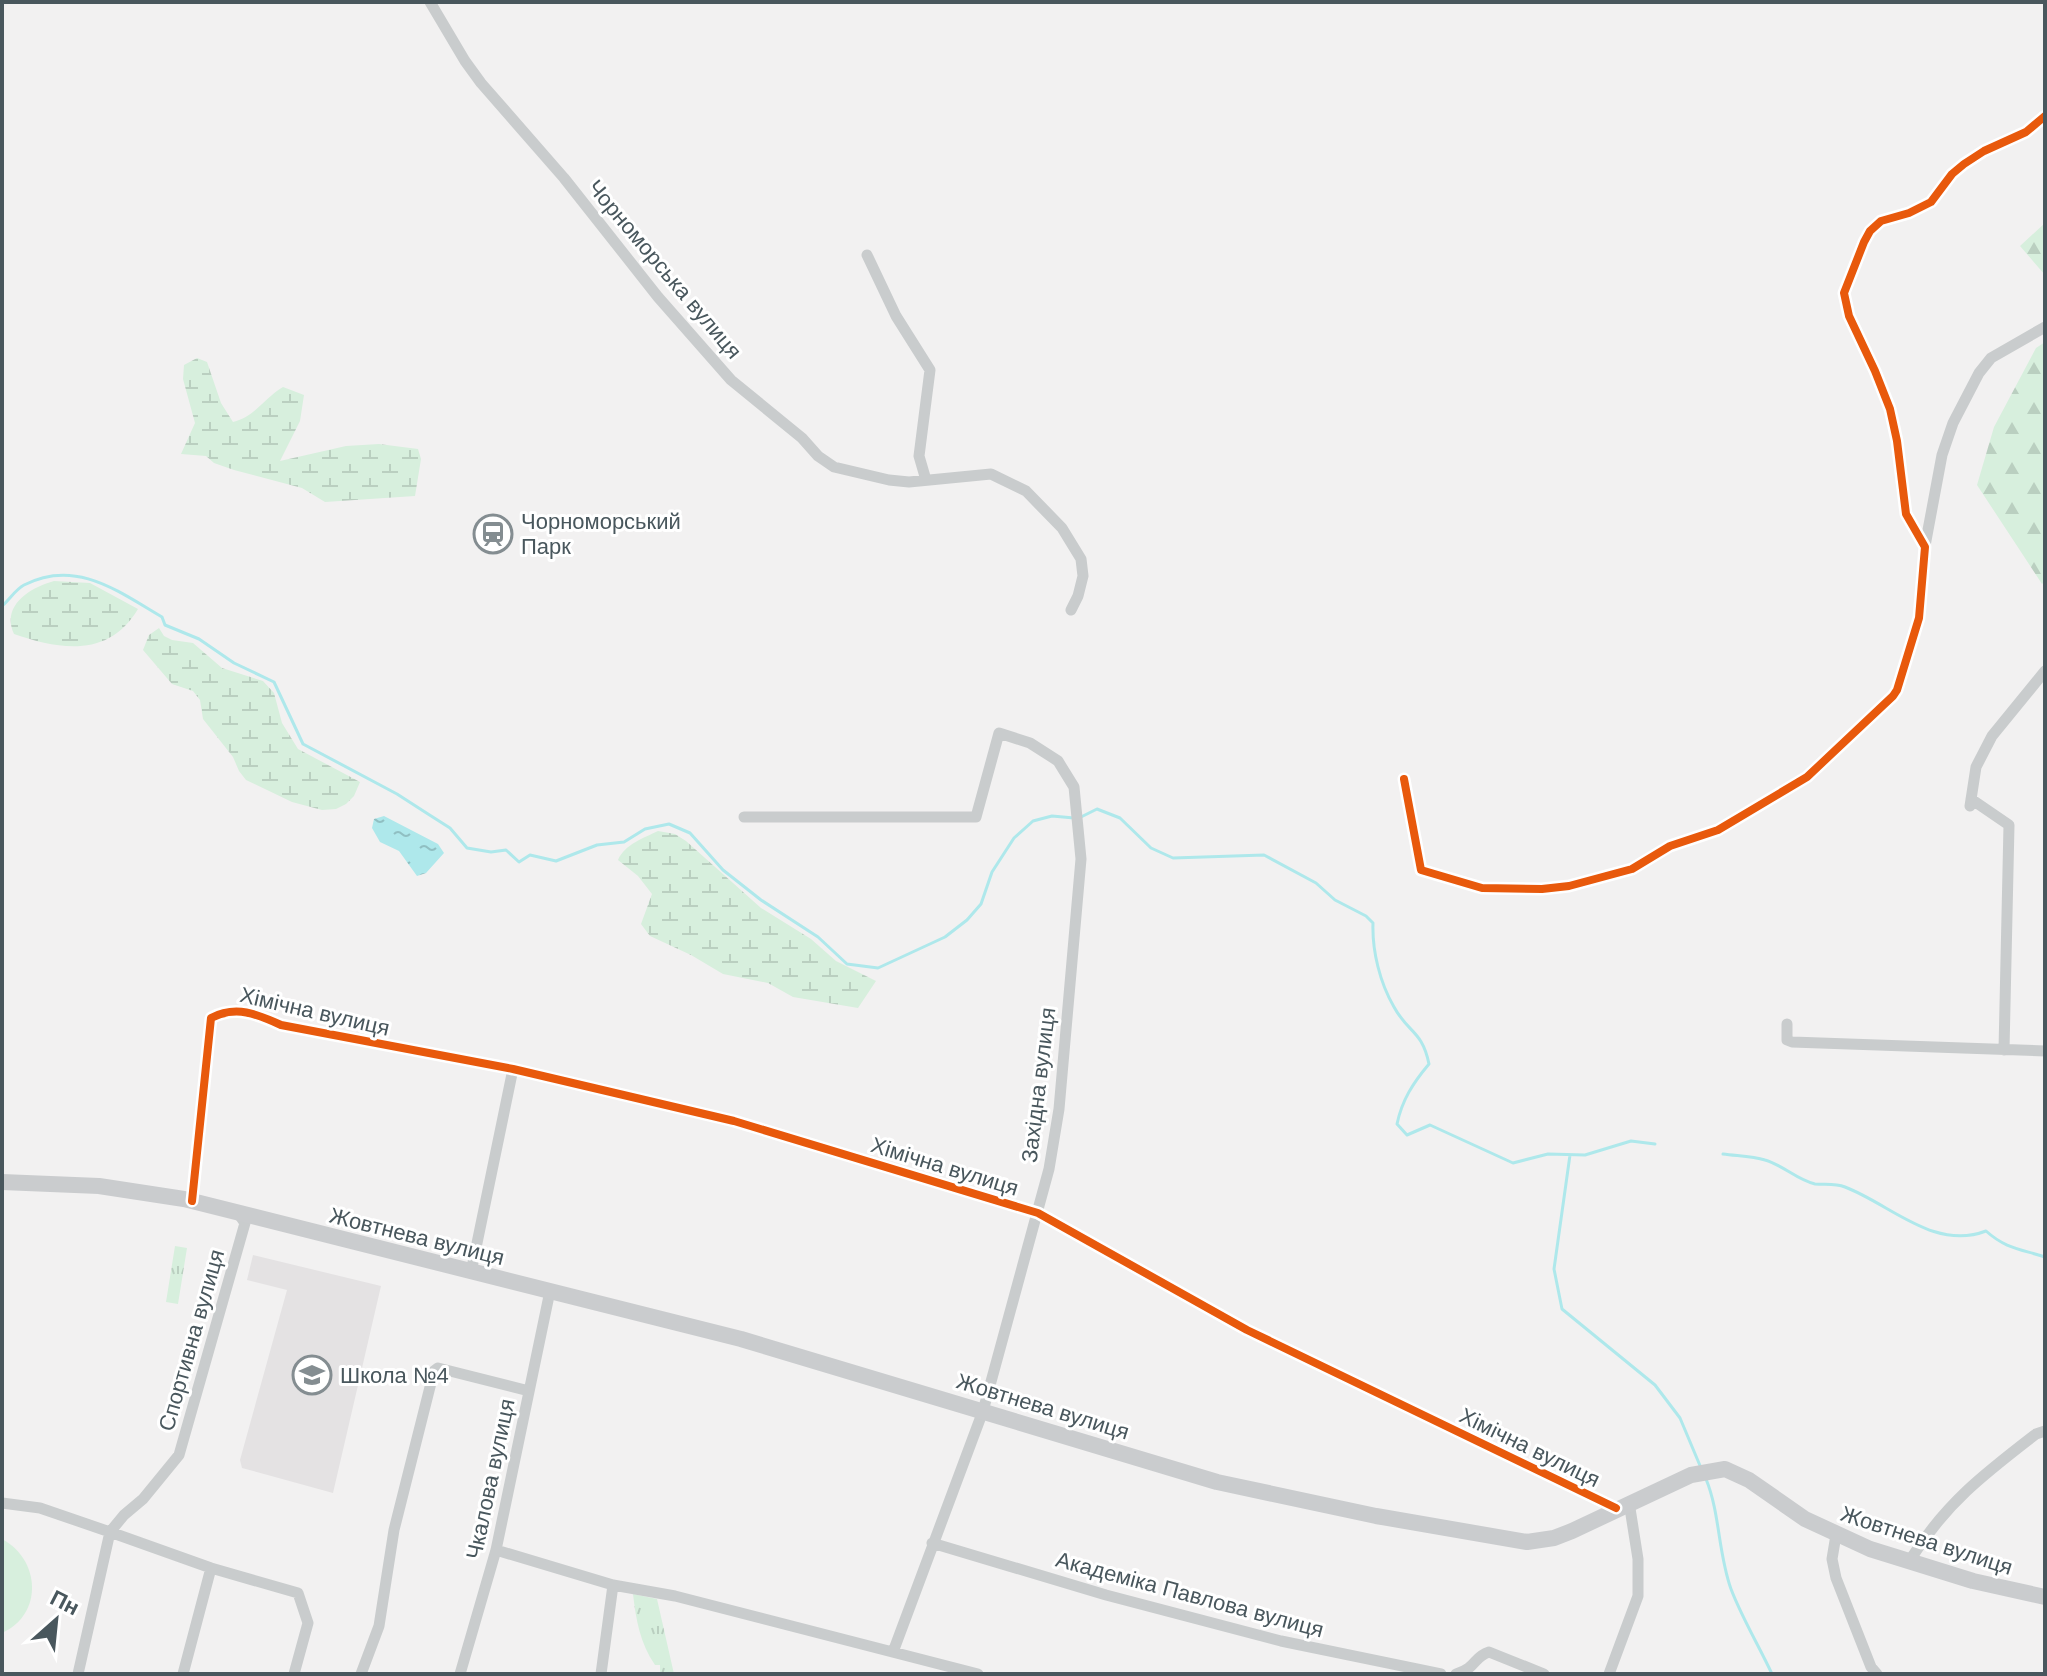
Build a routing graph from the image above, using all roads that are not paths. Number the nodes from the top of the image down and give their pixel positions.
1 (430, 2) edge
2 (2045, 116) edge
3 (867, 255) dead end
4 (2045, 327) edge
5 (926, 480) junction
6 (1925, 547) junction
7 (1071, 610) dead end
8 (2045, 671) edge
9 (1404, 779) dead end
10 (744, 817) dead end
11 (1787, 1024) dead end
12 (2004, 1050) junction
13 (2045, 1051) edge
14 (513, 1069) junction
15 (2, 1182) edge
16 (192, 1201) junction
17 (238, 1213) junction
18 (1038, 1213) junction
19 (471, 1272) junction
20 (550, 1291) junction
21 (529, 1391) junction
22 (983, 1411) junction
23 (2045, 1431) edge
24 (2, 1503) edge
25 (1622, 1505) junction
26 (110, 1532) junction
27 (1836, 1535) junction
28 (932, 1543) junction
29 (496, 1550) junction
30 (1910, 1560) junction
31 (211, 1568) junction
32 (613, 1585) junction
33 (2045, 1597) edge
34 (893, 1652) junction
35 (78, 1674) edge
36 (183, 1674) edge
37 (294, 1674) edge
38 (361, 1674) edge
39 (460, 1674) edge
40 (601, 1674) edge
41 (978, 1674) edge
42 (1441, 1674) edge
43 (1456, 1674) edge
44 (1544, 1674) edge
45 (1609, 1674) edge
46 (1877, 1674) edge

1 - 5 street, Чорноморська вулиця
2 - 6 street
3 - 5 street
4 - 6 street
5 - 7 street, Чорноморська вулиця
6 - 9 street
8 - 12 street
10 - 18 street, Західна вулиця
11 - 12 street
12 - 13 street
14 - 16 street, Хімічна вулиця
14 - 18 street, Хімічна вулиця
14 - 19 street
15 - 16 main road, Жовтнева вулиця
16 - 17 main road, Жовтнева вулиця
17 - 19 main road, Жовтнева вулиця
17 - 26 street, Спортивна вулиця
18 - 22 street, Західна вулиця
18 - 25 street, Хімічна вулиця
19 - 20 main road, Жовтнева вулиця
20 - 21 street, Чкалова вулиця
20 - 22 main road, Жовтнева вулиця
21 - 29 street, Чкалова вулиця
21 - 38 street
22 - 25 main road, Жовтнева вулиця
22 - 28 street, Західна вулиця
23 - 30 street
24 - 26 street
25 - 27 main road, Жовтнева вулиця
25 - 45 street
26 - 31 street
26 - 35 street
27 - 30 main road, Жовтнева вулиця
27 - 46 street
28 - 34 street, Західна вулиця
28 - 42 street, Академіка Павлова вулиця
29 - 32 street
29 - 39 street, Чкалова вулиця
30 - 33 main road, Жовтнева вулиця
31 - 36 street
31 - 37 street
32 - 34 street
32 - 40 street
34 - 41 street
43 - 44 street

